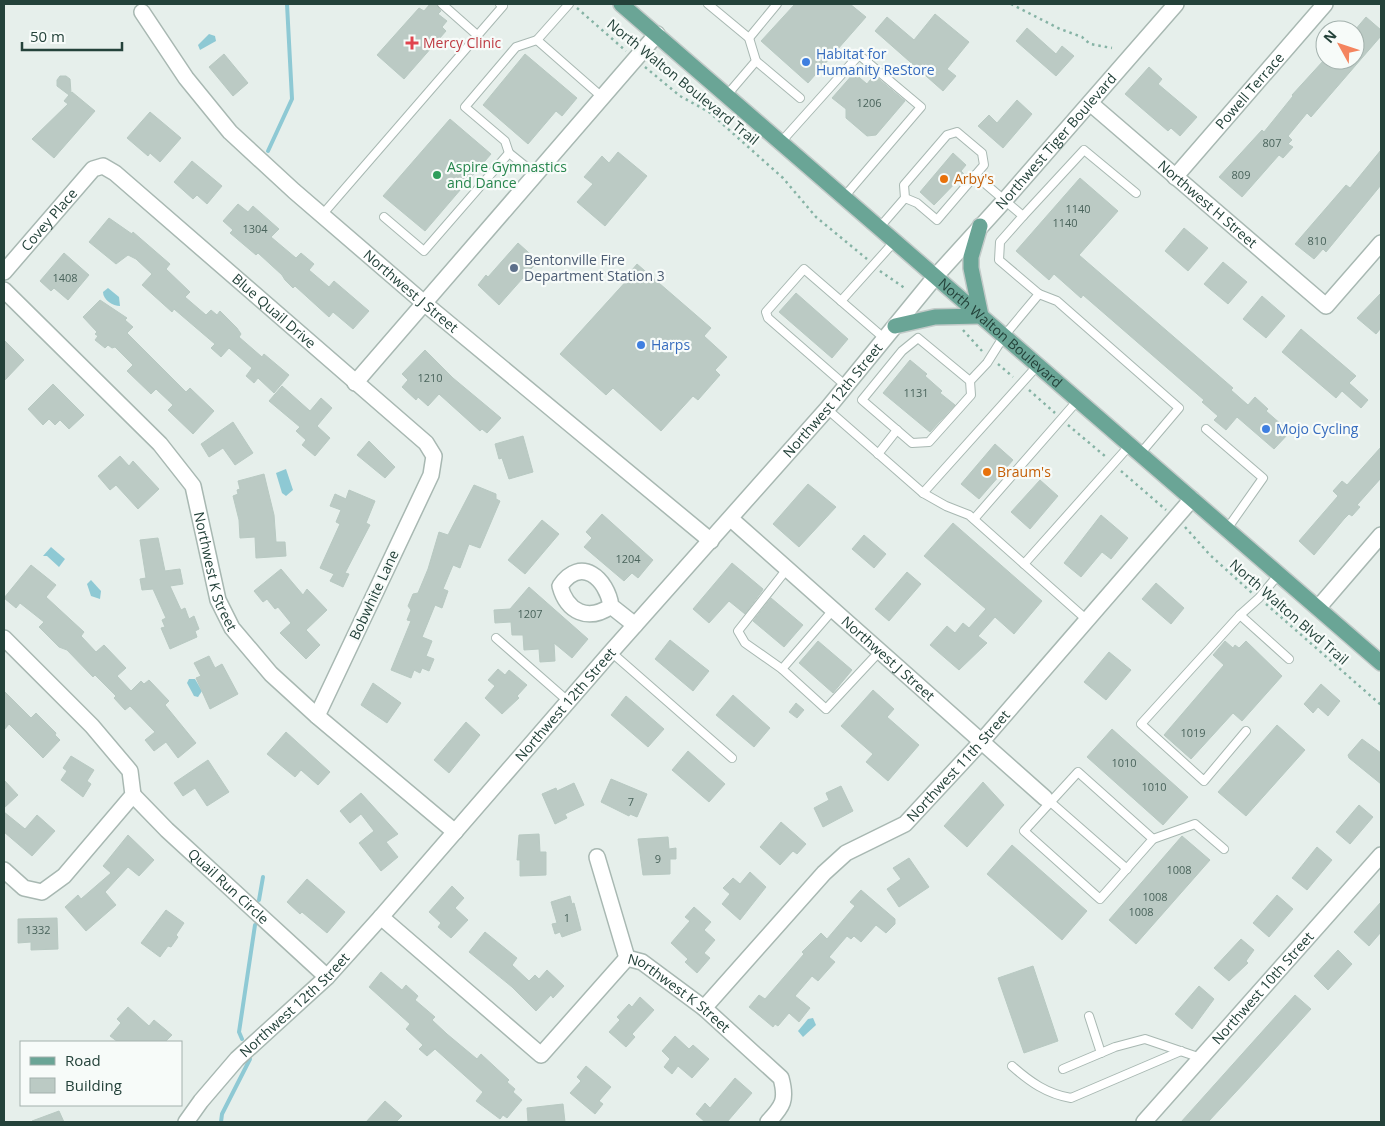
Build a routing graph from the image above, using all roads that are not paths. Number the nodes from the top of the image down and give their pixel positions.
1 (442, 4) edge
2 (500, 4) edge
3 (571, 4) edge
4 (708, 4) edge
5 (777, 4) edge
6 (1176, 4) edge
7 (1325, 4) edge
8 (630, 8) edge
9 (142, 12) dead end
10 (657, 34) junction
11 (478, 35) junction
12 (748, 38) junction
13 (538, 40) junction
14 (756, 61) junction
15 (727, 95) junction
16 (602, 97) junction
17 (800, 98) dead end
18 (1090, 103) junction
19 (782, 142) junction
20 (509, 153) junction
21 (93, 169) joint
22 (535, 174) junction
23 (975, 175) junction
24 (1175, 177) junction
25 (1136, 193) dead end
26 (844, 197) junction
27 (905, 198) junction
28 (1004, 201) junction
29 (322, 215) junction
30 (1023, 216) junction
31 (384, 217) dead end
32 (980, 226) junction
33 (879, 228) junction
34 (894, 242) junction
35 (1381, 243) edge
36 (4, 272) edge
37 (935, 277) junction
38 (4, 290) edge
39 (1039, 294) junction
40 (841, 301) junction
41 (424, 303) junction
42 (981, 316) junction
43 (895, 326) junction
44 (1004, 336) junction
45 (884, 339) junction
46 (1038, 365) junction
47 (970, 381) junction
48 (355, 383) junction
49 (846, 386) junction
50 (1078, 400) junction
51 (827, 409) junction
52 (1206, 429) dead end
53 (897, 430) junction
54 (1135, 449) junction
55 (878, 454) junction
56 (431, 475) joint
57 (923, 493) junction
58 (1192, 499) junction
59 (731, 519) junction
60 (974, 519) junction
61 (1227, 529) junction
62 (1381, 535) edge
63 (711, 542) junction
64 (1024, 564) junction
65 (787, 568) junction
66 (1279, 574) junction
67 (611, 606) dead end
68 (1318, 608) junction
69 (834, 610) junction
70 (1240, 615) junction
71 (1086, 620) junction
72 (635, 625) junction
73 (4, 638) edge
74 (496, 638) dead end
75 (880, 651) junction
76 (611, 652) junction
77 (1289, 659) dead end
78 (1381, 662) edge
79 (782, 669) junction
80 (569, 702) junction
81 (317, 716) junction
82 (1246, 732) dead end
83 (982, 741) junction
84 (732, 758) dead end
85 (133, 795) junction
86 (1048, 800) junction
87 (455, 832) junction
88 (1153, 839) junction
89 (1224, 849) dead end
90 (1381, 855) edge
91 (597, 856) dead end
92 (1127, 869) junction
93 (4, 870) edge
94 (381, 917) junction
95 (627, 958) junction
96 (327, 977) junction
97 (704, 1008) junction
98 (1089, 1016) dead end
99 (1181, 1051) junction
100 (1101, 1053) junction
101 (1201, 1058) junction
102 (1012, 1066) dead end
103 (1063, 1070) dead end
104 (186, 1122) edge
105 (768, 1122) edge
106 (1144, 1122) edge

1 - 11 lane
2 - 11 lane
3 - 13 lane
4 - 12 lane
5 - 12 lane
6 - 18 street, Northwest Tiger Boulevard
7 - 24 street, Powell Terrace
8 - 10 main road, North Walton Boulevard
9 - 29 street, Northwest J Street
10 - 15 main road, North Walton Boulevard
10 - 16 street
11 - 29 lane
12 - 14 lane
13 - 16 lane
13 - 20 lane
14 - 15 lane
14 - 17 lane
15 - 19 main road, North Walton Boulevard
16 - 22 street
18 - 24 street, Northwest H Street
18 - 28 street, Northwest Tiger Boulevard
19 - 26 main road, North Walton Boulevard
19 - 26 lane
20 - 22 lane
20 - 31 lane
21 - 36 street, Covey Place
21 - 48 street, Blue Quail Drive
22 - 41 street
23 - 27 lane
23 - 27 lane
23 - 28 lane
24 - 35 street, Northwest H Street
25 - 30 lane
26 - 33 main road, North Walton Boulevard
27 - 33 lane
28 - 30 lane
28 - 32 street, Northwest Tiger Boulevard
29 - 41 street, Northwest J Street
30 - 39 lane
32 - 37 street, Northwest Tiger Boulevard
32 - 42 main road
33 - 34 main road, North Walton Boulevard
34 - 37 main road, North Walton Boulevard
34 - 40 lane
37 - 42 main road, North Walton Boulevard
37 - 43 street, Northwest 12th Street
38 - 81 street, Northwest K Street
39 - 44 lane
39 - 54 lane
40 - 45 lane
40 - 49 lane
41 - 48 street
41 - 63 street, Northwest J Street
42 - 43 main road
42 - 44 main road, North Walton Boulevard
43 - 45 street, Northwest 12th Street
44 - 46 main road, North Walton Boulevard
44 - 47 lane
45 - 49 street, Northwest 12th Street
46 - 50 main road, North Walton Boulevard
46 - 57 lane
47 - 53 lane
47 - 53 lane
48 - 56 street, Blue Quail Drive
49 - 51 street, Northwest 12th Street
50 - 54 main road, North Walton Boulevard
50 - 60 lane
51 - 55 lane
51 - 59 street, Northwest 12th Street
52 - 61 lane
53 - 55 lane
54 - 58 main road, North Walton Boulevard
54 - 64 lane
55 - 57 lane
56 - 81 street, Bobwhite Lane
57 - 60 lane
58 - 61 main road, North Walton Boulevard
58 - 71 street, Northwest 11th Street
59 - 63 street, Northwest 12th Street
59 - 65 street, Northwest J Street
60 - 64 lane
61 - 66 main road, North Walton Boulevard
62 - 68 street
63 - 72 street, Northwest 12th Street
64 - 71 lane
65 - 69 street, Northwest J Street
65 - 79 lane
66 - 68 main road, North Walton Boulevard
66 - 70 lane
67 - 72 street
68 - 78 main road, North Walton Boulevard
69 - 75 street, Northwest J Street
69 - 79 lane
70 - 77 lane
70 - 82 lane
71 - 83 street, Northwest 11th Street
72 - 76 street, Northwest 12th Street
73 - 85 street
74 - 80 lane
75 - 79 lane
75 - 83 street, Northwest J Street
76 - 80 street, Northwest 12th Street
76 - 84 lane
80 - 87 street, Northwest 12th Street
81 - 87 street, Northwest K Street
83 - 86 street, Northwest J Street
83 - 97 street, Northwest 11th Street
85 - 93 street
85 - 96 street, Quail Run Circle
86 - 88 lane
86 - 92 lane
86 - 92 lane
87 - 94 street, Northwest 12th Street
88 - 89 lane
88 - 92 lane
90 - 101 street, Northwest 10th Street
91 - 95 street
94 - 95 street, Northwest K Street
94 - 96 street, Northwest 12th Street
95 - 97 street, Northwest K Street
96 - 104 street, Northwest 12th Street
97 - 105 street, Northwest K Street
98 - 100 lane
99 - 100 lane
99 - 101 lane
99 - 102 lane
100 - 103 lane
101 - 106 street, Northwest 10th Street

